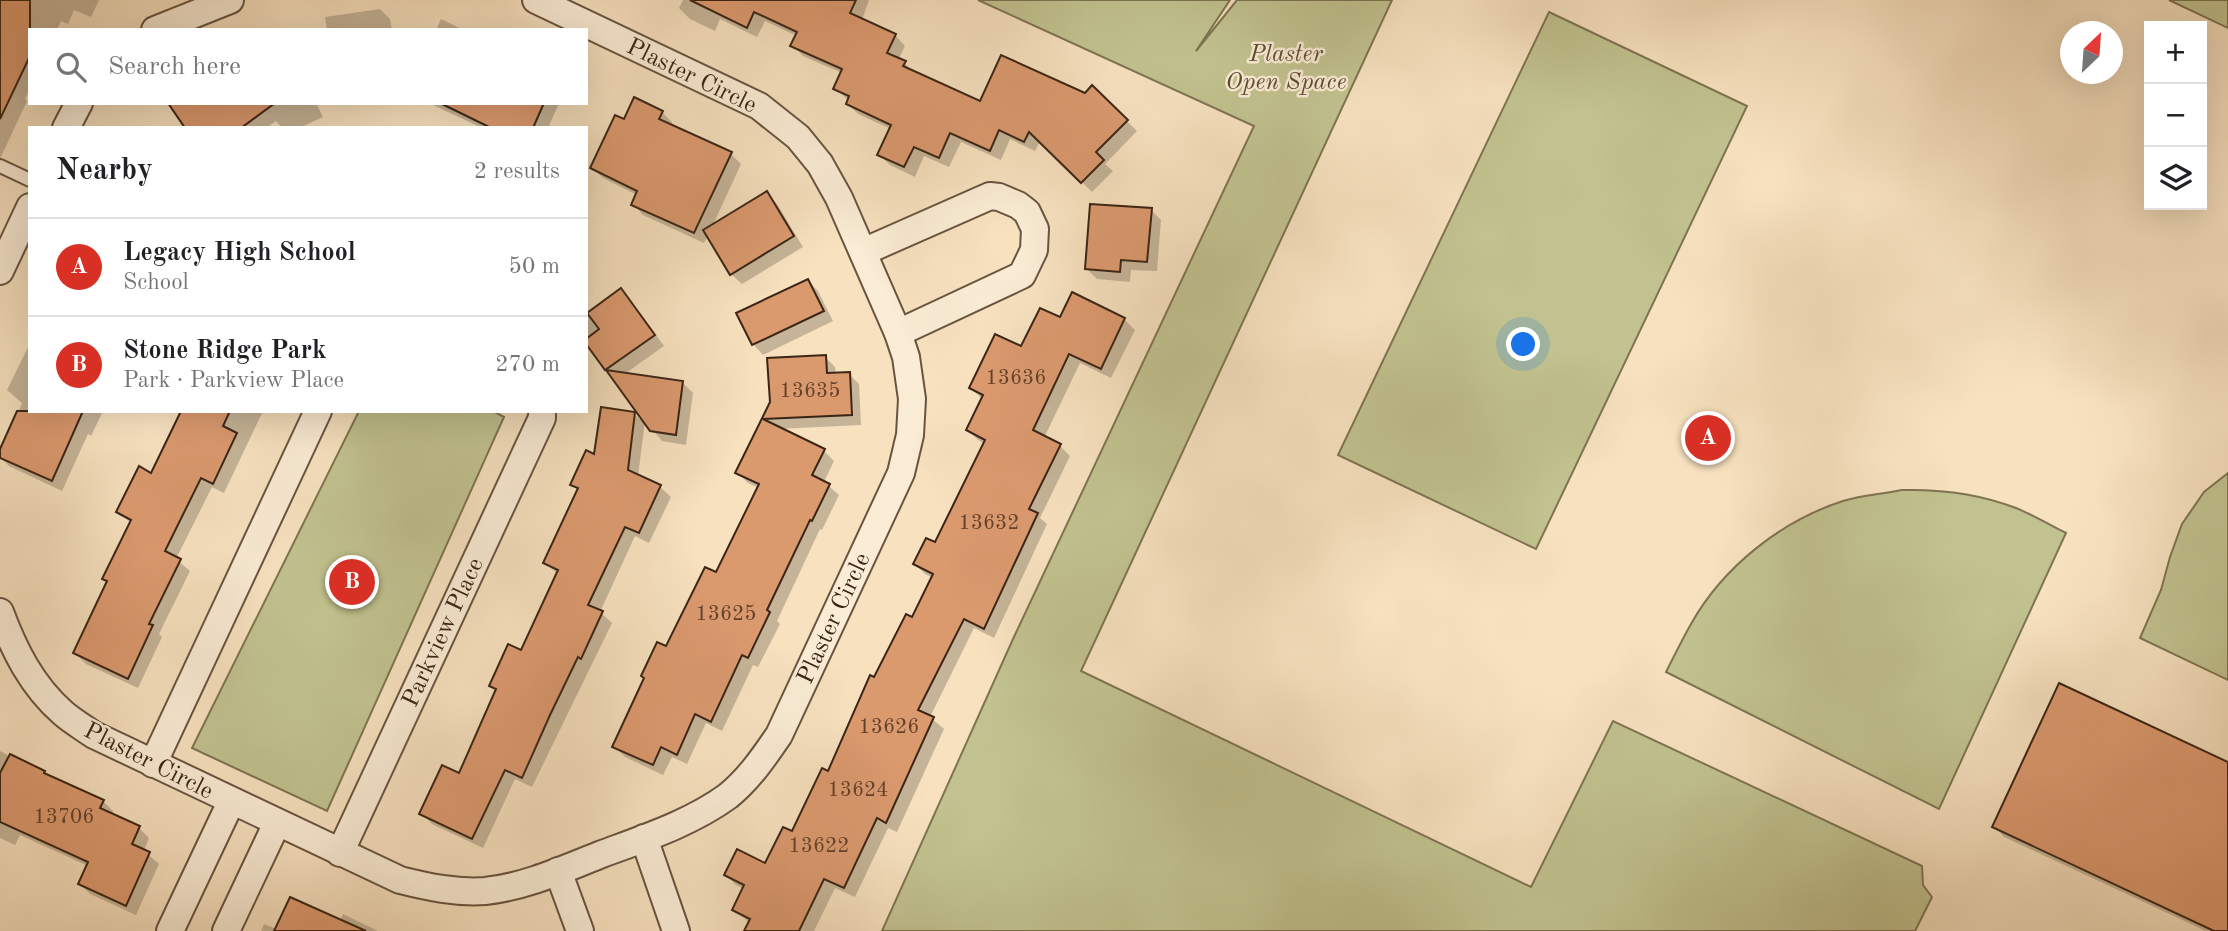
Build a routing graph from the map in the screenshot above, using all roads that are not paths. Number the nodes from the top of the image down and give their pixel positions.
1 (536, 0) edge
2 (219, 2) edge
3 (160, 28) edge
4 (78, 105) edge
5 (67, 126) edge
6 (0, 166) edge
7 (28, 179) edge
8 (28, 211) edge
9 (863, 252) junction
10 (0, 271) edge
11 (898, 333) junction
12 (317, 413) edge
13 (542, 413) edge
14 (0, 612) edge
15 (153, 764) junction
16 (231, 802) junction
17 (277, 823) junction
18 (644, 838) junction
19 (340, 853) junction
20 (558, 871) junction
21 (170, 931) edge
22 (226, 931) edge
23 (580, 931) edge
24 (677, 931) edge

1 - 9 street, Plaster Circle
2 - 3 street
4 - 5 street
6 - 7 lane
8 - 10 street
9 - 11 street, Plaster Circle
9 - 11 street
11 - 18 street, Plaster Circle
12 - 15 street
13 - 19 street, Parkview Place
14 - 15 street, Plaster Circle
15 - 16 street, Plaster Circle
16 - 17 street, Plaster Circle
16 - 21 street, Plaster Circle
17 - 19 street, Plaster Circle
17 - 22 street
18 - 20 street, Plaster Circle
18 - 24 street
19 - 20 street, Plaster Circle
20 - 23 street

